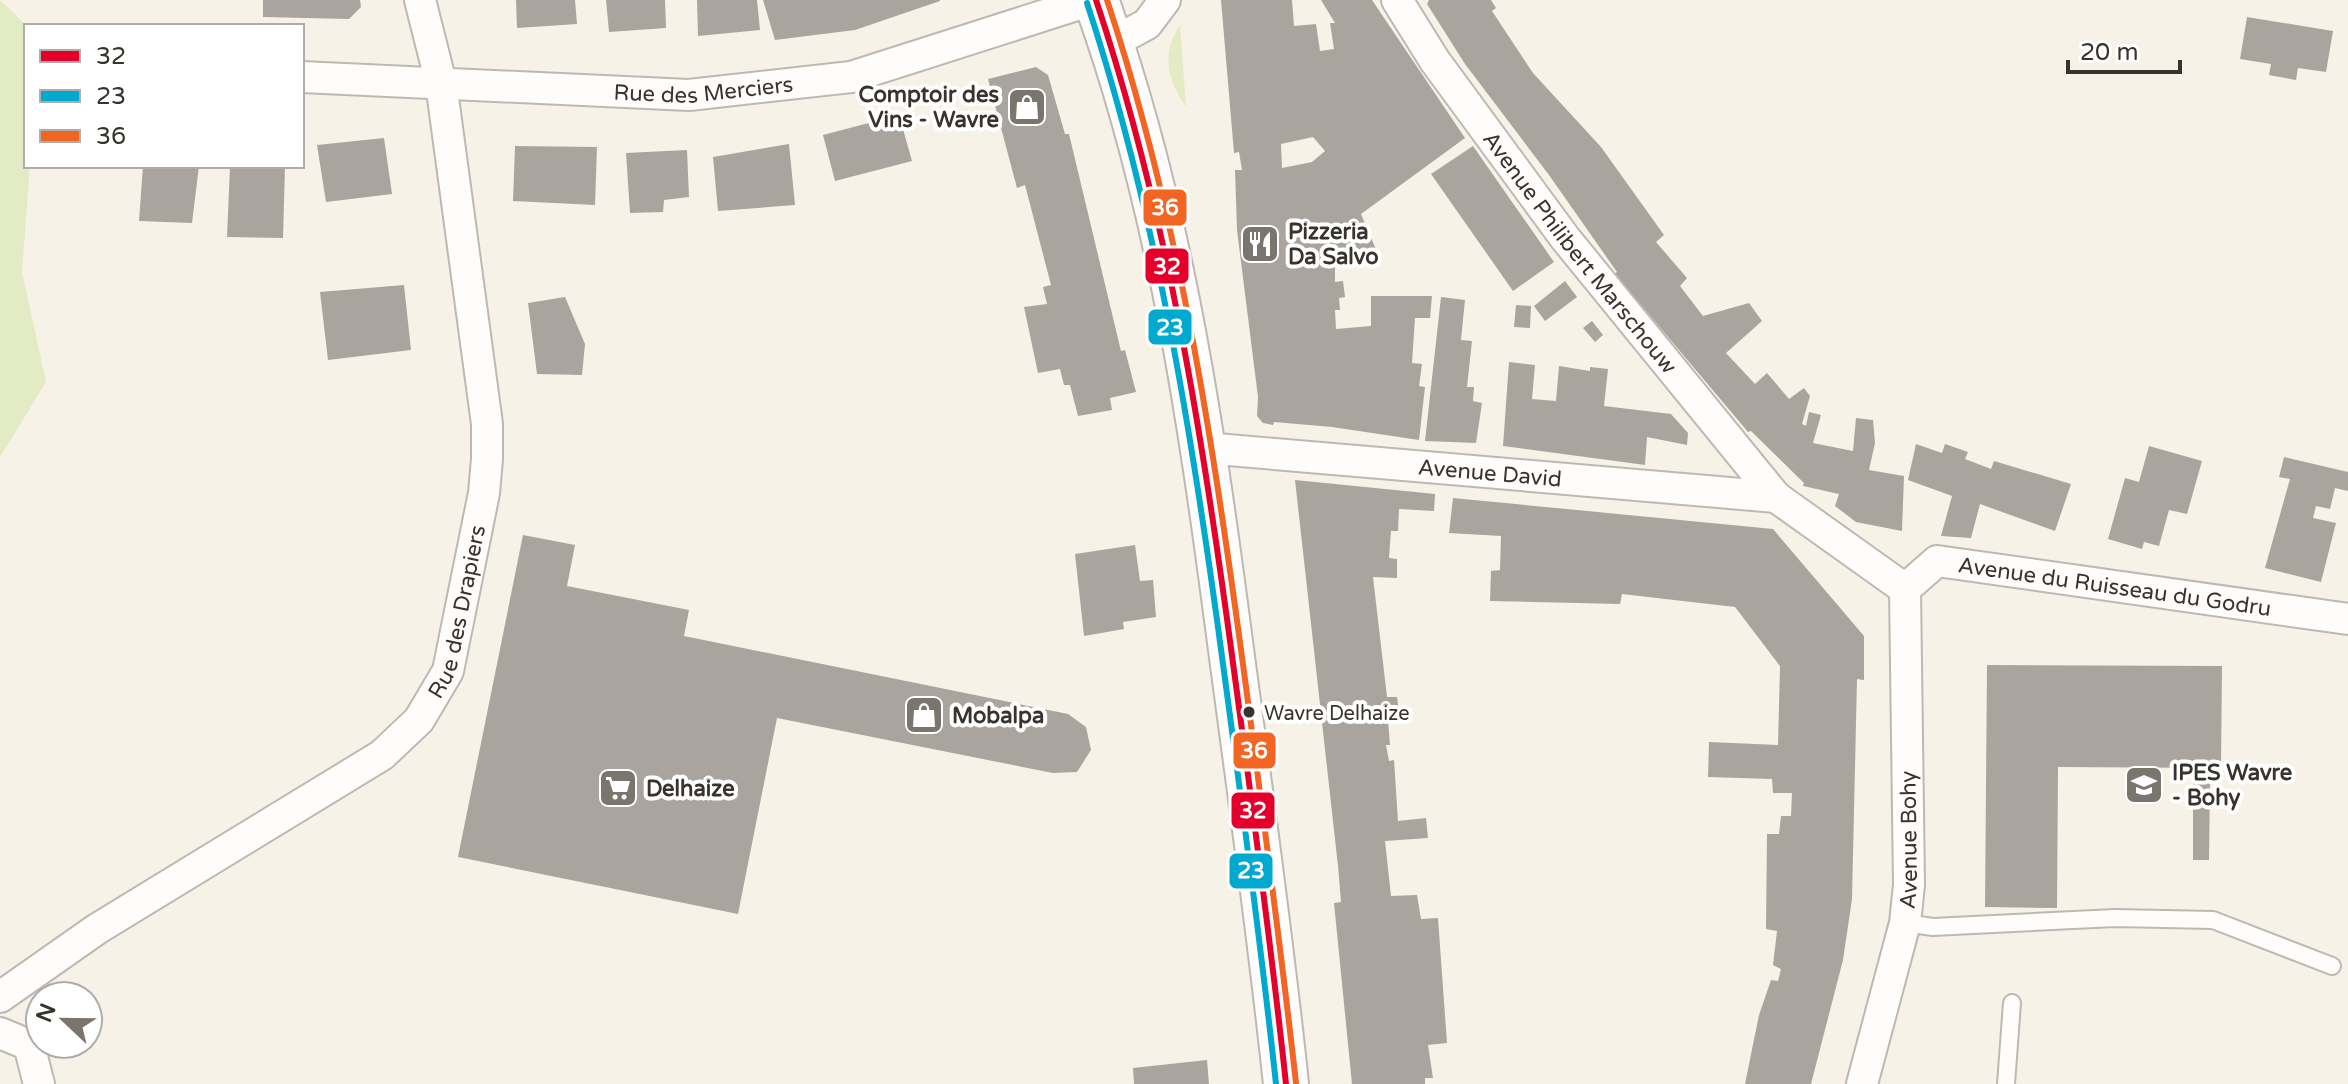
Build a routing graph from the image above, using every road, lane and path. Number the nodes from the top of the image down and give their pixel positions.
1 (420, 0) edge
2 (1094, 0) edge
3 (1165, 0) edge
4 (1397, 0) edge
5 (1112, 43) junction
6 (304, 77) edge
7 (441, 83) junction
8 (1205, 448) junction
9 (1776, 497) junction
10 (1905, 589) junction
11 (2348, 619) edge
12 (1905, 923) junction
13 (2332, 966) dead end
14 (0, 997) edge
15 (2012, 1003) dead end
16 (0, 1033) edge
17 (39, 1084) edge
18 (1286, 1084) edge
19 (1862, 1084) edge
20 (2006, 1084) edge

1 - 7 street, Rue des Drapiers
2 - 5 main road
2 - 7 street, Rue des Merciers
3 - 5 street
4 - 9 street, Avenue Philibert Marschouw
5 - 8 main road
6 - 7 street, Rue des Merciers
7 - 14 street, Rue des Drapiers
8 - 9 street, Avenue David
8 - 18 main road
9 - 10 street
10 - 11 street, Avenue du Ruisseau du Godru
10 - 12 street, Avenue Bohy
12 - 13 lane
12 - 19 street, Avenue Bohy
15 - 20 lane
16 - 17 street

